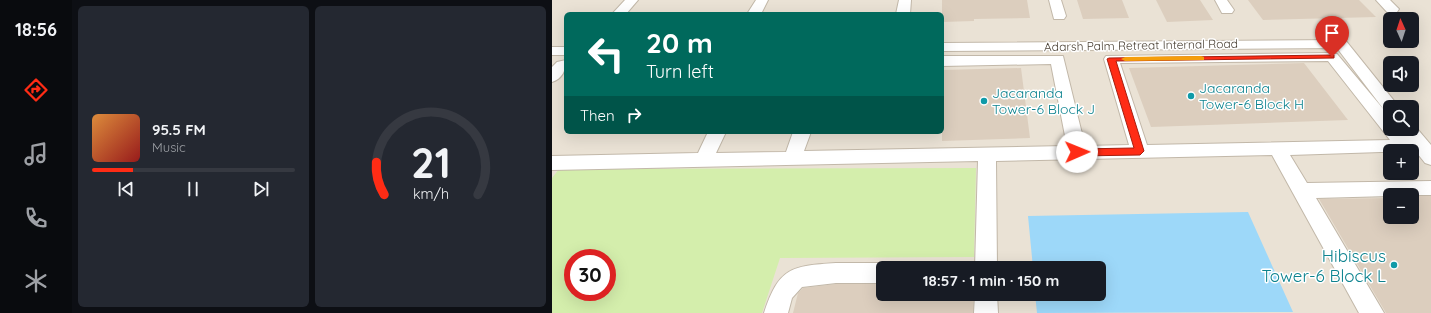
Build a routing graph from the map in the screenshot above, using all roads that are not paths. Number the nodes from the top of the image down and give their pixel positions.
1 (632, 0) edge
2 (762, 0) edge
3 (905, 0) edge
4 (1055, 0) edge
5 (1382, 0) edge
6 (1392, 10) dead end
7 (621, 12) edge
8 (755, 12) edge
9 (903, 12) edge
10 (1059, 16) dead end
11 (944, 47) edge
12 (552, 51) edge
13 (564, 51) edge
14 (944, 61) edge
15 (564, 65) edge
16 (552, 77) edge
17 (1385, 100) edge
18 (716, 134) edge
19 (801, 134) edge
20 (1413, 136) edge
21 (1402, 144) edge
22 (1383, 146) edge
23 (1277, 148) junction
24 (1140, 151) junction
25 (1077, 152) junction
26 (1426, 152) edge
27 (987, 154) junction
28 (793, 158) junction
29 (704, 160) junction
30 (552, 163) edge
31 (1431, 188) edge
32 (1302, 191) junction
33 (986, 261) edge
34 (876, 273) edge
35 (986, 301) edge
36 (776, 313) edge
37 (986, 313) edge
38 (1372, 313) edge

1 - 7 street
2 - 8 street
3 - 9 street
4 - 10 street
5 - 6 street
11 - 17 street, Adarsh Palm Retreat Internal Road
12 - 13 street
14 - 25 street
15 - 16 street
18 - 29 street
19 - 28 street
20 - 26 street
21 - 24 street
22 - 23 street
23 - 24 street
23 - 32 street
24 - 25 street
25 - 27 street
27 - 28 street
27 - 33 street
28 - 29 street
29 - 30 street
31 - 32 street
32 - 38 street
34 - 36 street
35 - 37 street

